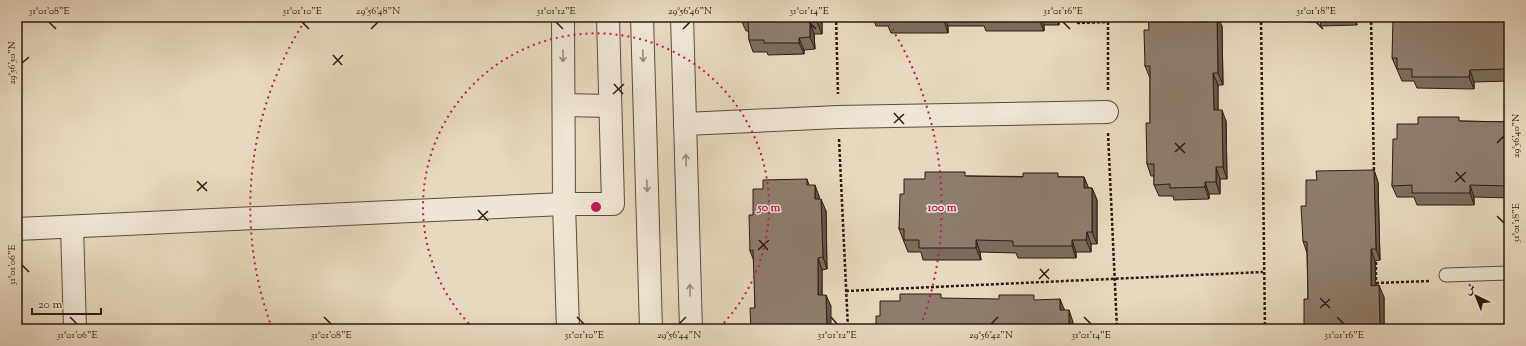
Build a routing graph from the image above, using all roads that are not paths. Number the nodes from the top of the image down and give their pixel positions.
1 (563, 17) edge
2 (608, 17) edge
3 (642, 17) edge
4 (682, 17) edge
5 (564, 105) junction
6 (610, 106) junction
7 (1107, 112) road end
8 (685, 124) junction
9 (564, 204) junction
10 (72, 227) junction
11 (17, 229) edge
12 (1509, 273) edge
13 (1449, 275) road end
14 (75, 329) edge
15 (568, 329) edge
16 (651, 329) edge
17 (691, 329) edge

1 -> 5 street
2 - 6 street
3 -> 16 street
4 - 8 street
5 - 6 street
5 - 9 street
6 - 9 street
7 - 8 street
17 -> 8 street
9 - 10 street
9 - 15 street
10 - 11 street
10 - 14 street
12 - 13 lane

